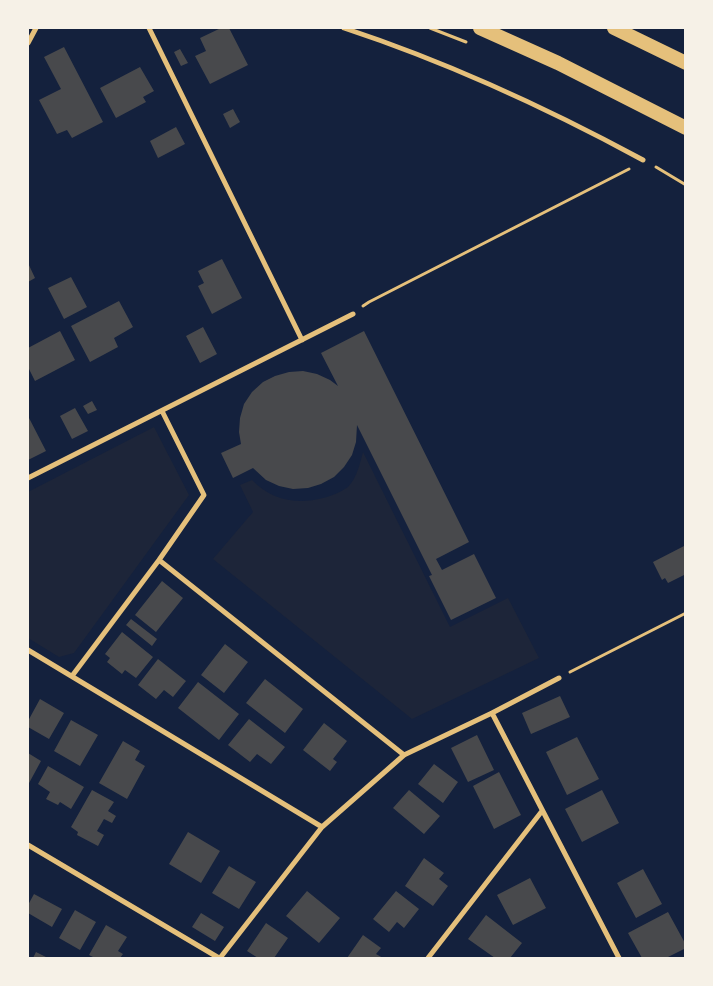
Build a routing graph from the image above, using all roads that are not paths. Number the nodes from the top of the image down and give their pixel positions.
1 (36, 28) edge
2 (149, 28) edge
3 (344, 28) edge
4 (480, 28) edge
5 (614, 28) edge
6 (28, 43) edge
7 (686, 63) edge
8 (686, 128) edge
9 (643, 160) road end
10 (353, 314) road end
11 (302, 340) junction
12 (162, 411) junction
13 (28, 478) edge
14 (159, 560) junction
15 (28, 650) edge
16 (72, 676) junction
17 (559, 678) road end
18 (492, 713) junction
19 (404, 755) junction
20 (542, 811) junction
21 (322, 827) junction
22 (28, 845) edge
23 (219, 958) edge
24 (428, 958) edge
25 (619, 958) edge

1 - 6 street
2 - 11 street
3 - 9 street
4 - 8 highway
5 - 7 highway
10 - 11 street
11 - 12 street
12 - 13 street
12 - 14 street
14 - 16 street
14 - 19 street
15 - 16 street
16 - 21 street
17 - 18 street
18 - 19 street
18 - 20 street
19 - 21 street
20 - 24 street
20 - 25 street
21 - 23 street
22 - 23 street

